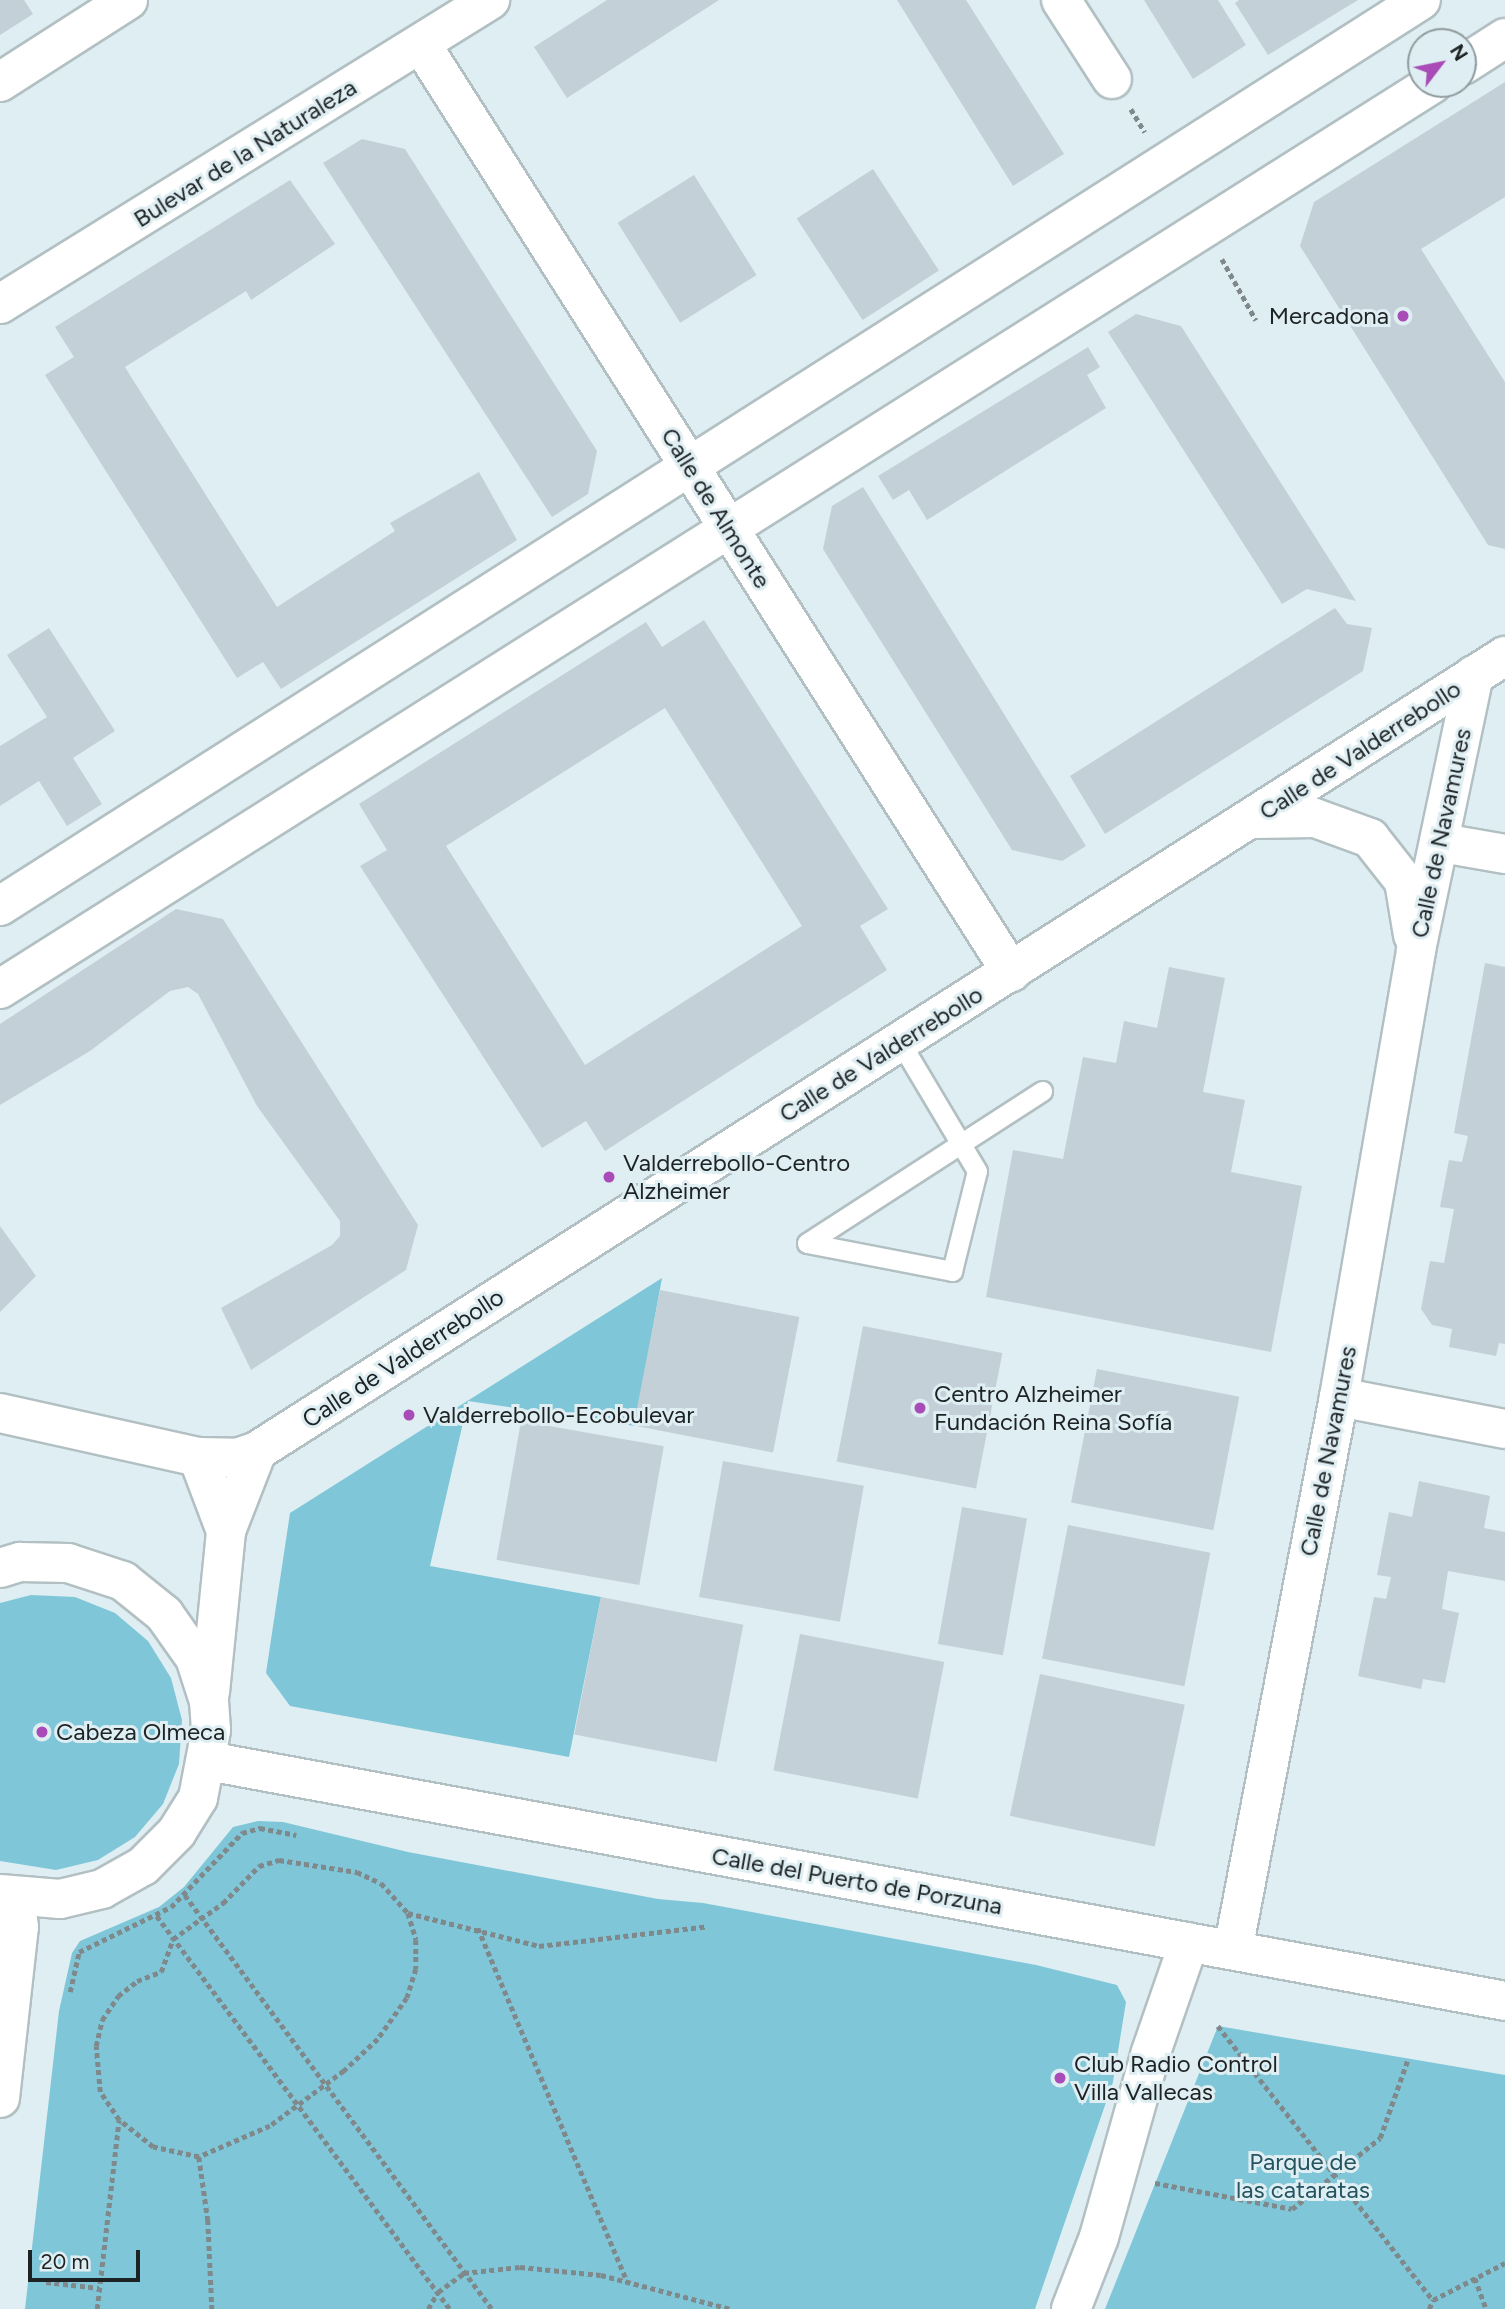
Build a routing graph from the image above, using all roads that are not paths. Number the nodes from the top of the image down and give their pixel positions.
1 (128, 0) edge
2 (490, 0) edge
3 (1061, 0) edge
4 (1421, 0) edge
5 (1505, 38) edge
6 (421, 44) junction
7 (1477, 56) edge
8 (1112, 79) dead end
9 (0, 82) edge
10 (1410, 98) edge
11 (0, 304) edge
12 (690, 466) junction
13 (730, 528) junction
14 (1490, 665) edge
15 (1254, 819) junction
16 (1442, 843) junction
17 (1505, 854) edge
18 (0, 906) edge
19 (1416, 950) junction
20 (1010, 972) junction
21 (0, 989) edge
22 (900, 1042) junction
23 (1042, 1091) dead end
24 (961, 1143) junction
25 (1339, 1397) junction
26 (0, 1413) edge
27 (1505, 1429) edge
28 (257, 1451) junction
29 (198, 1457) junction
30 (226, 1531) junction
31 (0, 1568) edge
32 (209, 1701) junction
33 (208, 1761) junction
34 (8, 1896) edge
35 (1189, 1942) junction
36 (1233, 1950) junction
37 (1505, 2001) edge
38 (0, 2098) edge
39 (1072, 2309) edge

1 - 9 street
2 - 6 street, Bulevar de la Naturaleza
3 - 8 street
4 - 12 street
5 - 7 street
6 - 11 street, Bulevar de la Naturaleza
6 - 12 street, Calle de Almonte
10 - 13 street
12 - 13 street, Calle de Almonte
12 - 18 street
13 - 20 street, Calle de Almonte
13 - 21 street
14 - 15 street, Calle de Valderrebollo
14 - 16 street, Calle de Navamures
15 - 19 street, Calle de Navamures
15 - 20 street, Calle de Valderrebollo
16 - 17 street
16 - 19 street, Calle de Navamures
19 - 25 street, Calle de Navamures
20 - 22 street, Calle de Valderrebollo
22 - 24 lane
22 - 28 street, Calle de Valderrebollo
23 - 24 lane
24 - 24 lane
25 - 27 street
25 - 36 street, Calle de Navamures
26 - 29 street, Calle de Valderrebollo
28 - 29 street, Calle de Valderrebollo
28 - 30 street
29 - 30 street
30 - 32 street
31 - 32 street
32 - 33 street
33 - 34 street
33 - 35 street, Calle del Puerto de Porzuna
34 - 38 street
35 - 36 street, Calle del Puerto de Porzuna
35 - 39 street
36 - 37 street, Calle del Puerto de Porzuna

